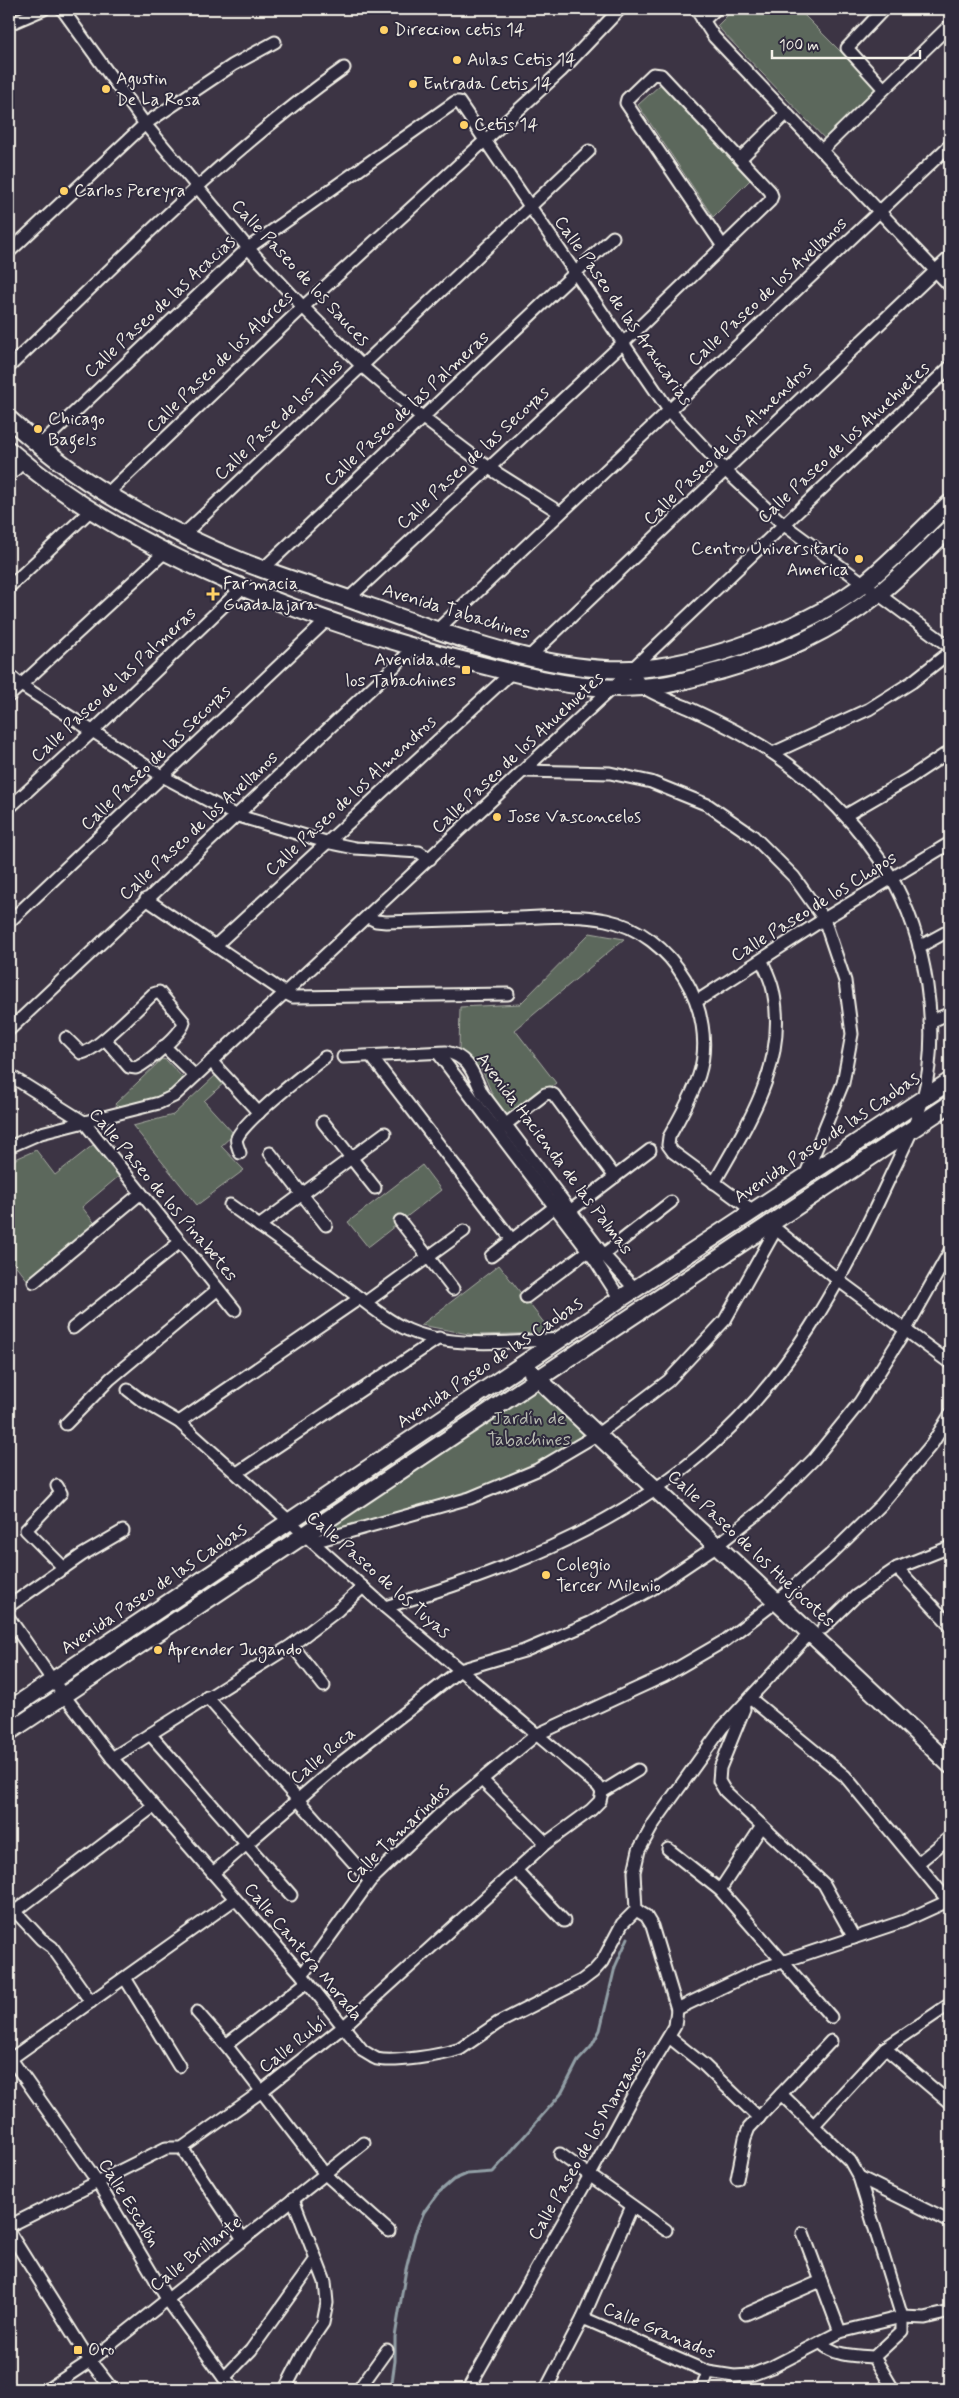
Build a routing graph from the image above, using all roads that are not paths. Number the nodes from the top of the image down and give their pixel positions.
1 (44, 9) edge
2 (62, 9) edge
3 (619, 9) edge
4 (696, 9) edge
5 (716, 9) edge
6 (884, 9) edge
7 (703, 21) junction
8 (9, 24) edge
9 (950, 26) edge
10 (274, 42) dead end
11 (344, 68) dead end
12 (884, 89) junction
13 (460, 102) joint
14 (787, 114) junction
15 (145, 124) junction
16 (484, 141) junction
17 (950, 145) edge
18 (589, 150) dead end
19 (822, 150) junction
20 (740, 159) junction
21 (199, 186) junction
22 (529, 206) junction
23 (879, 211) junction
24 (613, 237) dead end
25 (722, 245) junction
26 (248, 248) junction
27 (9, 252) edge
28 (950, 257) edge
29 (936, 271) junction
30 (575, 274) junction
31 (950, 286) edge
32 (303, 307) junction
33 (622, 344) junction
34 (9, 367) edge
35 (363, 367) junction
36 (950, 367) edge
37 (668, 410) junction
38 (423, 418) junction
39 (9, 419) edge
40 (40, 445) junction
41 (9, 450) edge
42 (23, 462) junction
43 (489, 468) junction
44 (726, 471) junction
45 (9, 476) edge
46 (107, 494) junction
47 (950, 503) edge
48 (91, 510) junction
49 (559, 512) junction
50 (783, 524) junction
51 (950, 528) edge
52 (183, 535) junction
53 (214, 549) junction
54 (166, 551) junction
55 (240, 560) junction
56 (198, 566) junction
57 (263, 569) junction
58 (222, 577) junction
59 (864, 583) junction
60 (9, 587) edge
61 (243, 587) junction
62 (880, 594) junction
63 (348, 599) junction
64 (327, 620) junction
65 (437, 630) junction
66 (480, 644) junction
67 (950, 647) edge
68 (414, 648) junction
69 (950, 652) edge
70 (530, 656) junction
71 (474, 663) junction
72 (632, 669) junction
73 (511, 673) junction
74 (9, 675) edge
75 (21, 685) junction
76 (643, 687) junction
77 (612, 688) junction
78 (9, 696) edge
79 (93, 731) junction
80 (950, 751) edge
81 (773, 753) junction
82 (524, 771) junction
83 (162, 776) junction
84 (9, 808) edge
85 (235, 815) junction
86 (846, 815) junction
87 (326, 842) junction
88 (950, 843) edge
89 (430, 859) junction
90 (892, 879) junction
91 (146, 899) junction
92 (368, 917) junction
93 (824, 919) junction
94 (9, 922) edge
95 (950, 930) edge
96 (215, 946) junction
97 (918, 947) junction
98 (762, 961) junction
99 (285, 993) junction
100 (508, 994) dead end
101 (697, 1001) junction
102 (950, 1012) edge
103 (930, 1022) junction
104 (9, 1030) edge
105 (66, 1038) dead end
106 (105, 1039) junction
107 (164, 1046) junction
108 (438, 1053) junction
109 (371, 1056) junction
110 (325, 1057) dead end
111 (343, 1057) dead end
112 (211, 1061) junction
113 (9, 1075) edge
114 (195, 1076) junction
115 (950, 1081) edge
116 (923, 1098) junction
117 (950, 1104) edge
118 (258, 1113) junction
119 (84, 1122) junction
120 (323, 1122) dead end
121 (502, 1127) junction
122 (911, 1131) junction
123 (385, 1133) dead end
124 (9, 1147) edge
125 (650, 1150) dead end
126 (240, 1153) dead end
127 (270, 1153) dead end
128 (351, 1158) junction
129 (615, 1177) junction
130 (803, 1180) junction
131 (714, 1183) junction
132 (374, 1188) dead end
133 (141, 1194) junction
134 (302, 1194) junction
135 (671, 1202) dead end
136 (559, 1204) junction
137 (230, 1206) dead end
138 (753, 1211) junction
139 (567, 1214) junction
140 (400, 1222) dead end
141 (326, 1225) dead end
142 (259, 1226) junction
143 (773, 1227) junction
144 (464, 1231) dead end
145 (512, 1240) junction
146 (180, 1242) junction
147 (697, 1248) junction
148 (950, 1251) edge
149 (596, 1252) junction
150 (491, 1256) dead end
151 (428, 1257) junction
152 (709, 1265) junction
153 (838, 1280) junction
154 (34, 1282) dead end
155 (632, 1286) junction
156 (218, 1289) junction
157 (453, 1289) dead end
158 (618, 1296) junction
159 (526, 1297) dead end
160 (363, 1300) junction
161 (235, 1310) dead end
162 (72, 1328) dead end
163 (905, 1331) junction
164 (439, 1338) junction
165 (562, 1338) junction
166 (950, 1362) edge
167 (523, 1364) junction
168 (539, 1380) junction
169 (128, 1390) dead end
170 (950, 1415) edge
171 (179, 1422) junction
172 (66, 1424) dead end
173 (598, 1434) junction
174 (237, 1473) junction
175 (57, 1486) dead end
176 (655, 1489) junction
177 (291, 1522) junction
178 (122, 1530) dead end
179 (309, 1538) junction
180 (716, 1546) junction
181 (950, 1547) edge
182 (64, 1568) junction
183 (897, 1568) junction
184 (363, 1587) junction
185 (777, 1601) junction
186 (9, 1606) edge
187 (386, 1607) junction
188 (9, 1618) edge
189 (950, 1625) edge
190 (817, 1630) junction
191 (292, 1645) junction
192 (460, 1670) junction
193 (52, 1681) junction
194 (324, 1686) dead end
195 (64, 1696) junction
196 (207, 1697) junction
197 (749, 1701) junction
198 (9, 1710) edge
199 (9, 1732) edge
200 (150, 1734) junction
201 (536, 1734) junction
202 (112, 1758) junction
203 (950, 1765) edge
204 (638, 1770) dead end
205 (482, 1780) junction
206 (602, 1792) junction
207 (298, 1799) junction
208 (154, 1806) junction
209 (762, 1826) junction
210 (950, 1837) edge
211 (546, 1843) junction
212 (246, 1845) junction
213 (668, 1849) dead end
214 (918, 1863) junction
215 (516, 1870) junction
216 (213, 1873) junction
217 (370, 1881) junction
218 (720, 1890) junction
219 (291, 1895) dead end
220 (236, 1899) junction
221 (949, 1902) edge
222 (636, 1910) junction
223 (12, 1914) edge
224 (564, 1921) dead end
225 (854, 1938) junction
226 (783, 1962) junction
227 (125, 1978) junction
228 (304, 1979) junction
229 (91, 2002) junction
230 (950, 2004) edge
231 (677, 2009) junction
232 (197, 2012) dead end
233 (831, 2017) dead end
234 (343, 2027) junction
235 (669, 2037) junction
236 (831, 2040) dead end
237 (226, 2046) junction
238 (886, 2048) junction
239 (10, 2059) edge
240 (179, 2066) dead end
241 (262, 2091) junction
242 (781, 2094) junction
243 (950, 2103) edge
244 (758, 2118) junction
245 (814, 2125) junction
246 (364, 2143) dead end
247 (182, 2148) junction
248 (560, 2154) dead end
249 (325, 2174) junction
250 (590, 2175) junction
251 (859, 2177) junction
252 (737, 2179) dead end
253 (97, 2181) junction
254 (293, 2199) junction
255 (632, 2206) junction
256 (950, 2222) edge
257 (9, 2226) edge
258 (666, 2230) dead end
259 (390, 2231) dead end
260 (9, 2232) edge
261 (804, 2233) dead end
262 (243, 2239) junction
263 (316, 2259) junction
264 (822, 2281) junction
265 (167, 2299) junction
266 (950, 2312) edge
267 (746, 2314) dead end
268 (902, 2317) junction
269 (583, 2318) junction
270 (840, 2332) junction
271 (821, 2342) junction
272 (387, 2350) dead end
273 (874, 2357) junction
274 (90, 2360) junction
275 (708, 2372) junction
276 (224, 2378) junction
277 (48, 2389) edge
278 (112, 2389) edge
279 (235, 2389) edge
280 (286, 2389) edge
281 (359, 2389) edge
282 (468, 2389) edge
283 (548, 2389) edge
284 (702, 2389) edge
285 (893, 2389) edge

1 - 8 street
2 - 15 street, Calle Paseo de los Sauces
3 - 16 street, Calle Paseo de los Alerces
4 - 7 street
5 - 7 street
6 - 12 street
7 - 14 street
9 - 12 street
10 - 15 street
11 - 21 street
12 - 19 street
13 - 16 street, Calle Paseo de las Araucarias
13 - 26 street, Calle Paseo de las Acacias
14 - 19 street
14 - 20 street
15 - 21 street, Calle Paseo de los Sauces
15 - 27 street
16 - 22 street, Calle Paseo de las Araucarias
16 - 32 street, Calle Paseo de los Alerces
17 - 23 street, Calle Paseo de los Avellanos
18 - 22 street, Calle Pase de los Tilos
19 - 23 street
20 - 25 street, Calle Paseo de las Secoyas
20 - 25 street
21 - 26 street, Calle Paseo de los Sauces
21 - 34 street
22 - 30 street, Calle Paseo de las Araucarias
22 - 35 street, Calle Pase de los Tilos
23 - 29 street
23 - 37 street, Calle Paseo de los Avellanos
24 - 30 street, Calle Paseo de las Palmeras
25 - 33 street, Calle Paseo de las Secoyas
26 - 32 street, Calle Paseo de los Sauces
26 - 40 street, Calle Paseo de las Acacias
28 - 29 street, Calle Paseo de los Almendros
29 - 31 street
29 - 44 street, Calle Paseo de los Almendros
30 - 33 street, Calle Paseo de las Araucarias
30 - 38 street, Calle Paseo de las Palmeras
32 - 35 street, Calle Paseo de los Sauces
32 - 46 street, Calle Paseo de los Alerces
33 - 37 street, Calle Paseo de las Araucarias
33 - 43 street, Calle Paseo de las Secoyas
35 - 38 street, Calle Paseo de los Sauces
35 - 52 street, Calle Pase de los Tilos
36 - 50 street, Calle Paseo de los Ahuehuetes
37 - 44 street, Calle Paseo de las Araucarias
37 - 49 street, Calle Paseo de los Avellanos
38 - 43 street, Calle Paseo de los Sauces
38 - 57 street, Calle Paseo de las Palmeras
39 - 40 street, Avenida Tabachines
40 - 46 street, Avenida Tabachines
41 - 42 street
42 - 45 street
42 - 48 street
43 - 49 street, Calle Paseo de los Sauces
43 - 63 street, Calle Paseo de las Secoyas
44 - 50 street, Calle Paseo de las Araucarias
44 - 70 street, Calle Paseo de los Almendros
46 - 52 street, Avenida Tabachines
47 - 59 street, Avenida Tabachines
48 - 54 street
48 - 60 street
49 - 65 street, Calle Paseo de los Avellanos
50 - 59 street, Calle Paseo de las Araucarias
50 - 72 street, Calle Paseo de los Ahuehuetes
51 - 62 street
52 - 53 street, Avenida Tabachines
53 - 55 street, Avenida Tabachines
53 - 56 street
54 - 56 street
54 - 75 street
55 - 57 street, Avenida Tabachines
55 - 58 street
56 - 58 street
57 - 63 street, Avenida Tabachines
58 - 61 street
59 - 62 street, Calle Paseo de las Araucarias
59 - 72 street, Avenida Tabachines
61 - 64 street
61 - 79 street, Calle Paseo de las Palmeras
62 - 67 street, Calle Paseo de las Araucarias
62 - 76 street
63 - 65 street, Avenida Tabachines
64 - 68 street
64 - 83 street, Calle Paseo de las Secoyas
65 - 66 street, Avenida Tabachines
66 - 70 street, Avenida Tabachines
66 - 71 street
68 - 71 street
68 - 85 street, Calle Paseo de los Avellanos
69 - 81 street
70 - 72 street, Avenida Tabachines
71 - 73 street
72 - 76 street
72 - 77 street, Calle Paseo de los Ahuehuetes
73 - 77 street
73 - 87 street, Calle Paseo de los Almendros
74 - 75 street
75 - 78 street
75 - 79 street
76 - 77 street
76 - 81 street
77 - 82 street, Calle Paseo de los Ahuehuetes
79 - 83 street
79 - 84 street, Calle Paseo de las Palmeras
80 - 86 street
81 - 86 street
82 - 89 street, Calle Paseo de los Ahuehuetes
82 - 93 street
83 - 85 street
83 - 94 street, Calle Paseo de las Secoyas
85 - 87 street
85 - 91 street, Calle Paseo de los Avellanos
86 - 90 street
87 - 89 street
87 - 96 street, Calle Paseo de los Almendros
88 - 90 street, Calle Paseo de los Chopos
89 - 92 street, Calle Paseo de los Ahuehuetes
90 - 93 street, Calle Paseo de los Chopos
90 - 97 street
91 - 96 street
91 - 104 street, Calle Paseo de los Avellanos
92 - 99 street, Calle Paseo de los Ahuehuetes
92 - 101 street
93 - 98 street, Calle Paseo de los Chopos
93 - 130 street
95 - 97 street
96 - 99 street
97 - 103 street
98 - 101 street, Calle Paseo de los Chopos
98 - 131 street
99 - 100 street
99 - 112 street, Calle Paseo de los Ahuehuetes
101 - 131 street
102 - 103 street
103 - 116 street
105 - 106 street
106 - 107 street
106 - 107 street
107 - 114 street
108 - 109 street, Avenida Hacienda de las Palmas
108 - 121 street
108 - 121 street, Avenida Hacienda de las Palmas
109 - 111 street, Avenida Hacienda de las Palmas
109 - 145 street
110 - 118 street
112 - 114 street, Calle Paseo de los Ahuehuetes
112 - 118 street
113 - 119 street, Calle Paseo de los Pinabetes
114 - 119 street, Calle Paseo de los Ahuehuetes
115 - 116 street, Avenida Paseo de las Caobas
116 - 122 street
116 - 130 street, Avenida Paseo de las Caobas
117 - 122 street
118 - 126 street
119 - 124 street, Calle Paseo de los Ahuehuetes
119 - 133 street, Calle Paseo de los Pinabetes
120 - 128 street
121 - 129 street
121 - 136 street, Avenida Hacienda de las Palmas
122 - 143 street
122 - 153 street
123 - 128 street
125 - 129 street
127 - 134 street
128 - 132 street
128 - 134 street
129 - 139 street
130 - 138 street, Avenida Paseo de las Caobas
131 - 138 street
133 - 146 street, Calle Paseo de los Pinabetes
133 - 154 street
134 - 141 street
134 - 142 street
135 - 149 street
136 - 139 street, Avenida Hacienda de las Palmas
136 - 145 street
137 - 142 street
138 - 147 street, Avenida Paseo de las Caobas
139 - 149 street, Avenida Hacienda de las Palmas
140 - 151 street
142 - 160 street
143 - 152 street
143 - 153 street
143 - 173 street
144 - 151 street
145 - 150 street
146 - 156 street, Calle Paseo de los Pinabetes
146 - 162 street
147 - 152 street
147 - 155 street, Avenida Paseo de las Caobas
148 - 163 street
149 - 155 street, Avenida Hacienda de las Palmas
149 - 158 street, Avenida Hacienda de las Palmas
149 - 159 street
151 - 157 street
151 - 160 street
152 - 168 street
153 - 163 street
153 - 176 street
155 - 158 street, Avenida Paseo de las Caobas
156 - 161 street, Calle Paseo de los Pinabetes
156 - 172 street
158 - 165 street, Avenida Paseo de las Caobas
160 - 164 street
160 - 171 street
163 - 166 street
163 - 180 street
164 - 165 street
164 - 174 street
165 - 167 street, Avenida Paseo de las Caobas
167 - 168 street, Calle Paseo de los Huejocotes
167 - 177 street, Avenida Paseo de las Caobas
168 - 173 street, Calle Paseo de los Huejocotes
168 - 179 street
169 - 171 street, Calle Paseo de los Tuyas
170 - 185 street, Calle Tamarindos
171 - 174 street, Calle Paseo de los Tuyas
173 - 176 street, Calle Paseo de los Huejocotes
173 - 179 street
174 - 177 street, Calle Paseo de los Tuyas
175 - 182 street
176 - 180 street, Calle Paseo de los Huejocotes
176 - 187 street
177 - 179 street, Calle Paseo de los Tuyas
177 - 193 street, Avenida Paseo de las Caobas
178 - 182 street
179 - 184 street, Calle Paseo de los Tuyas
179 - 195 street
180 - 185 street, Calle Paseo de los Huejocotes
180 - 192 street
181 - 183 street
182 - 186 street
183 - 189 street
183 - 190 street
184 - 187 street, Calle Paseo de los Tuyas
184 - 191 street
185 - 190 street, Calle Paseo de los Huejocotes
185 - 201 street, Calle Tamarindos
187 - 192 street, Calle Paseo de los Tuyas
188 - 193 street, Calle Cantera Morada
190 - 197 street
190 - 203 street, Calle Paseo de los Huejocotes
191 - 194 street
191 - 196 street
192 - 201 street, Calle Paseo de los Tuyas
192 - 207 street, Calle Roca
193 - 195 street, Calle Cantera Morada
193 - 198 street, Avenida Paseo de las Caobas
195 - 199 street
195 - 202 street, Calle Cantera Morada
196 - 200 street
196 - 207 street
197 - 209 street
197 - 214 street
197 - 222 street
200 - 202 street
200 - 212 street
201 - 205 street, Calle Tamarindos
201 - 206 street, Calle Paseo de los Tuyas
202 - 208 street, Calle Cantera Morada
204 - 206 street
205 - 211 street
205 - 217 street, Calle Tamarindos
206 - 211 street, Calle Rubí
207 - 212 street, Calle Roca
207 - 217 street
208 - 216 street, Calle Cantera Morada
208 - 223 street
209 - 218 street
209 - 225 street
210 - 214 street
211 - 215 street, Calle Rubí
212 - 216 street, Calle Roca
212 - 219 street
213 - 218 street
214 - 221 street
215 - 224 street
215 - 234 street, Calle Rubí
216 - 220 street, Calle Cantera Morada
217 - 228 street, Calle Tamarindos
218 - 226 street
220 - 227 street
220 - 228 street, Calle Cantera Morada
221 - 225 street
222 - 231 street
222 - 234 street, Calle Cantera Morada
223 - 229 street
225 - 226 street
226 - 231 street
226 - 233 street
227 - 229 street
227 - 240 street
228 - 234 street, Calle Cantera Morada
228 - 237 street, Calle Tamarindos
229 - 239 street
230 - 238 street
231 - 235 street, Calle Paseo de los Manzanos
232 - 237 street
234 - 241 street, Calle Rubí
235 - 244 street
235 - 250 street, Calle Paseo de los Manzanos
236 - 242 street
237 - 241 street
238 - 243 street
238 - 245 street
239 - 253 street, Calle Escalón
241 - 247 street, Calle Rubí
241 - 249 street
242 - 244 street
242 - 245 street
244 - 252 street
245 - 251 street
246 - 249 street, Calle Brillante
247 - 253 street, Calle Rubí
247 - 262 street
248 - 250 street
249 - 254 street, Calle Brillante
249 - 259 street
250 - 255 street
250 - 282 street, Calle Paseo de los Manzanos
251 - 256 street
251 - 268 street
253 - 257 street, Calle Rubí
253 - 265 street, Calle Escalón
254 - 262 street, Calle Brillante
254 - 263 street
255 - 258 street
255 - 269 street
260 - 274 street
261 - 264 street
262 - 265 street, Calle Brillante
263 - 276 street
263 - 280 street
264 - 267 street
264 - 270 street
265 - 274 street, Calle Brillante
265 - 276 street, Calle Escalón
266 - 268 street, Calle Granados
268 - 270 street, Calle Granados
268 - 273 street
269 - 275 street, Calle Granados
269 - 283 street
270 - 271 street, Calle Granados
271 - 273 street
271 - 275 street, Calle Granados
272 - 281 street
273 - 285 street
274 - 277 street, Calle Brillante
274 - 278 street
275 - 284 street
276 - 279 street, Calle Escalón

